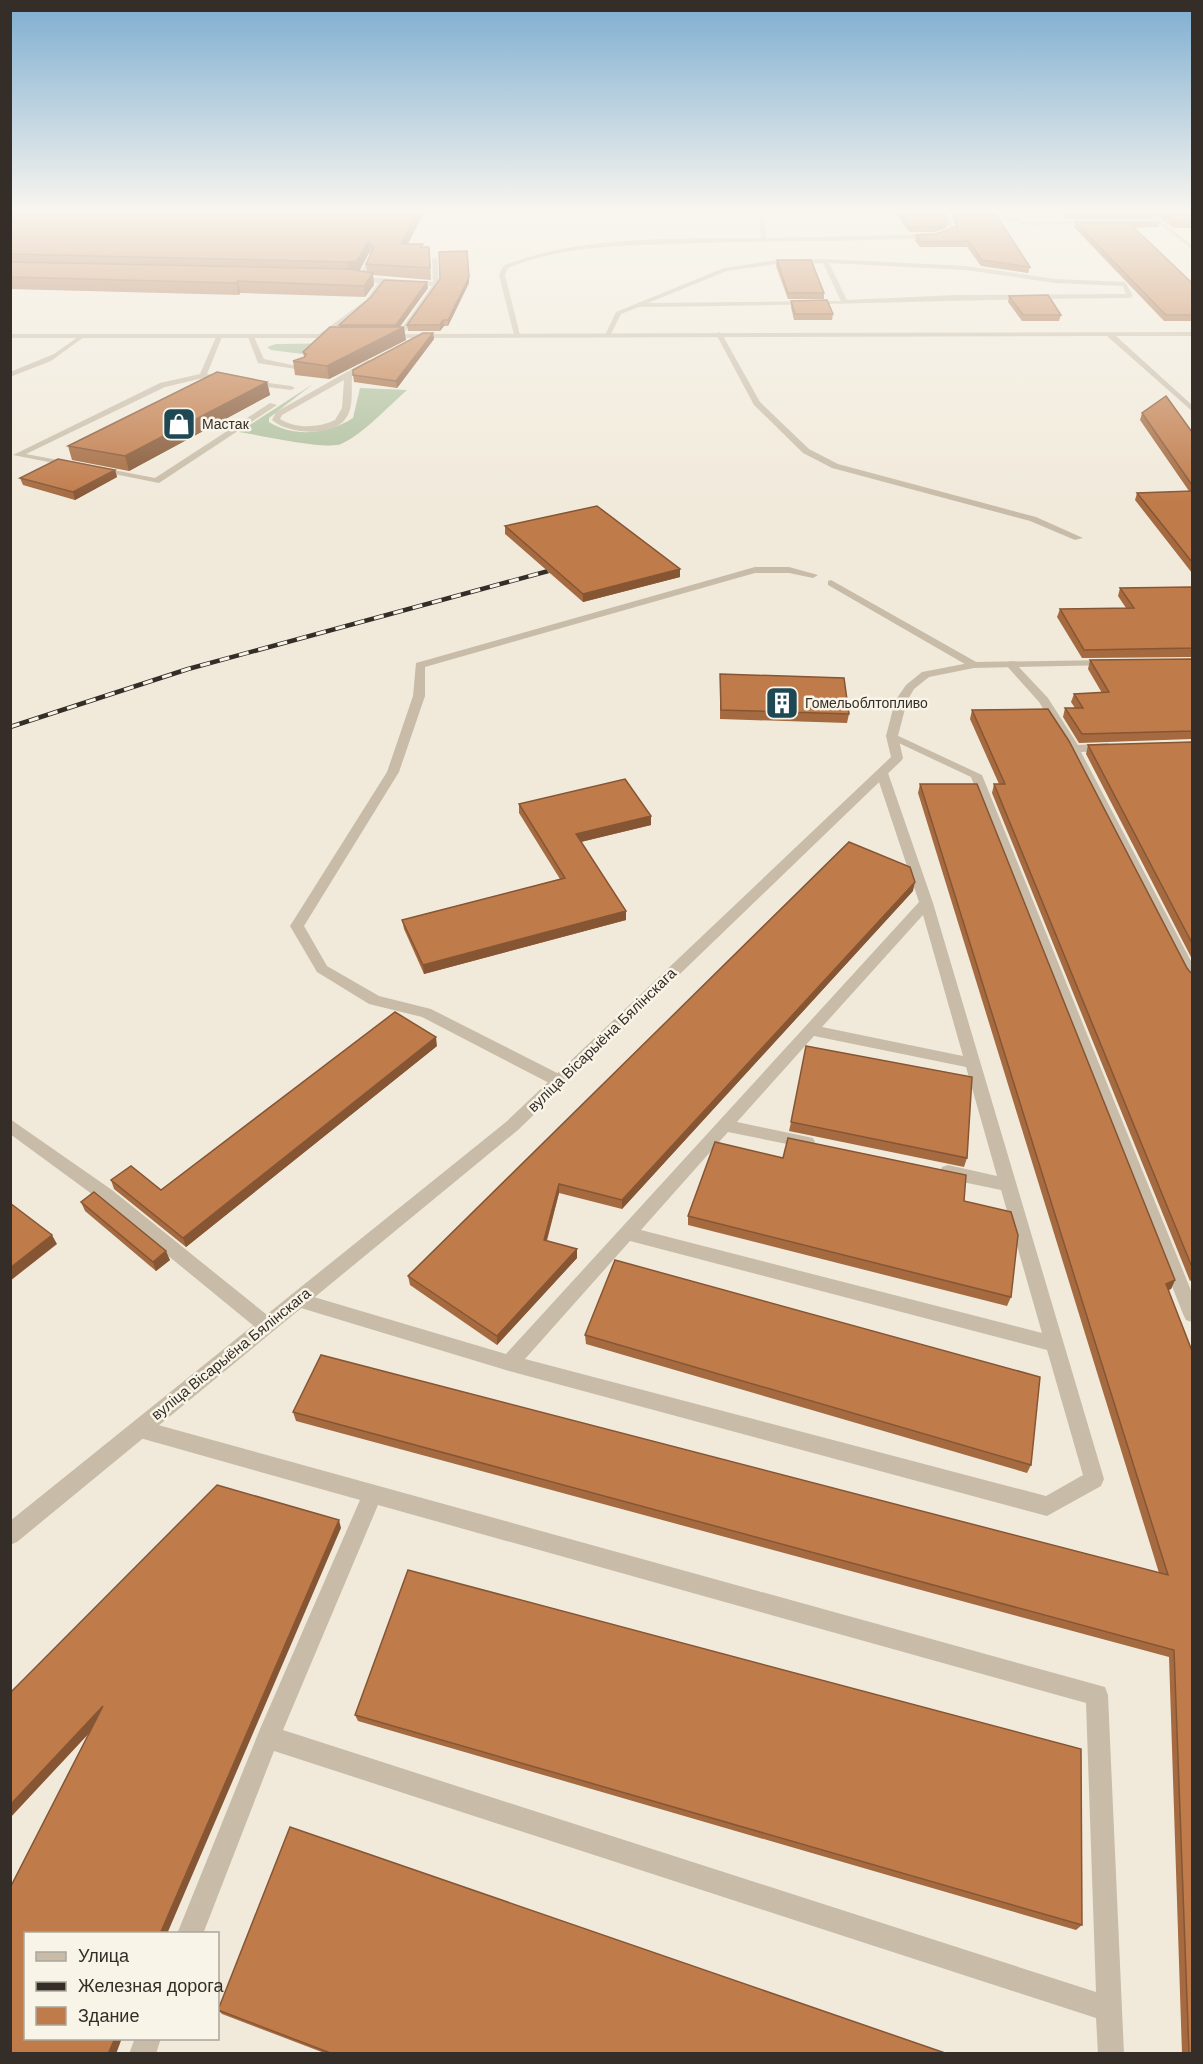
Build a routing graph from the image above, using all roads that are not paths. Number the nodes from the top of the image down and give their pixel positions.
1 (357, 309) edge
2 (417, 309) edge
3 (511, 309) edge
4 (627, 309) edge
5 (608, 334) junction
6 (719, 334) junction
7 (1109, 334) junction
8 (1192, 334) edge
9 (518, 335) junction
10 (10, 336) edge
11 (82, 336) junction
12 (320, 336) junction
13 (354, 336) edge
14 (376, 336) edge
15 (399, 336) junction
16 (422, 336) junction
17 (219, 337) junction
18 (251, 337) junction
19 (401, 347) edge
20 (380, 358) edge
21 (302, 368) edge
22 (333, 372) edge
23 (348, 374) junction
24 (10, 375) edge
25 (203, 376) junction
26 (225, 379) edge
27 (236, 380) edge
28 (291, 388) dead end
29 (273, 405) dead end
30 (1192, 409) edge
31 (1078, 538) dead end
32 (813, 575) dead end
33 (831, 583) dead end
34 (1124, 663) edge
35 (1010, 664) junction
36 (974, 665) junction
37 (892, 736) junction
38 (1118, 747) edge
39 (1074, 749) junction
40 (882, 773) junction
41 (926, 903) junction
42 (1192, 976) edge
43 (810, 1030) junction
44 (972, 1063) junction
45 (559, 1082) junction
46 (10, 1125) edge
47 (724, 1125) junction
48 (826, 1147) edge
49 (929, 1168) edge
50 (1008, 1185) junction
51 (626, 1233) junction
52 (297, 1300) junction
53 (1192, 1314) edge
54 (266, 1325) junction
55 (1054, 1344) junction
56 (508, 1363) junction
57 (140, 1429) junction
58 (373, 1493) junction
59 (10, 1535) edge
60 (268, 1737) junction
61 (191, 1932) edge
62 (1109, 2009) junction
63 (1111, 2054) edge

1 - 12 street
2 - 15 street
3 - 9 street
4 - 5 street
5 - 6 street
5 - 9 street
6 - 7 street
6 - 31 street
7 - 8 street
7 - 30 street
9 - 16 street
10 - 11 street
11 - 17 street
11 - 24 street
12 - 13 street
12 - 18 street
14 - 15 street
15 - 16 street
16 - 19 street
17 - 18 street
17 - 25 street
18 - 21 street
20 - 23 street
22 - 23 street
23 - 23 street
25 - 26 street
25 - 29 street
27 - 28 street
32 - 45 street
33 - 36 street
34 - 35 street, вуліца Вісарыёна Бялінскага
35 - 36 street, вуліца Вісарыёна Бялінскага
35 - 39 street
36 - 37 street, вуліца Вісарыёна Бялінскага
37 - 40 street, вуліца Вісарыёна Бялінскага
37 - 53 street
38 - 39 street
39 - 42 street
40 - 41 street
40 - 45 street, вуліца Вісарыёна Бялінскага
41 - 43 street
41 - 44 street
43 - 44 street
43 - 47 street
44 - 50 street
45 - 52 street, вуліца Вісарыёна Бялінскага
46 - 54 street
47 - 48 street
47 - 51 street
49 - 50 street
50 - 55 street
51 - 55 street
51 - 56 street
52 - 54 street, вуліца Вісарыёна Бялінскага
52 - 56 street
54 - 57 street, вуліца Вісарыёна Бялінскага
55 - 56 street
57 - 58 street
57 - 59 street, вуліца Вісарыёна Бялінскага
58 - 60 street
58 - 62 street
60 - 61 street
60 - 62 street
62 - 63 street

